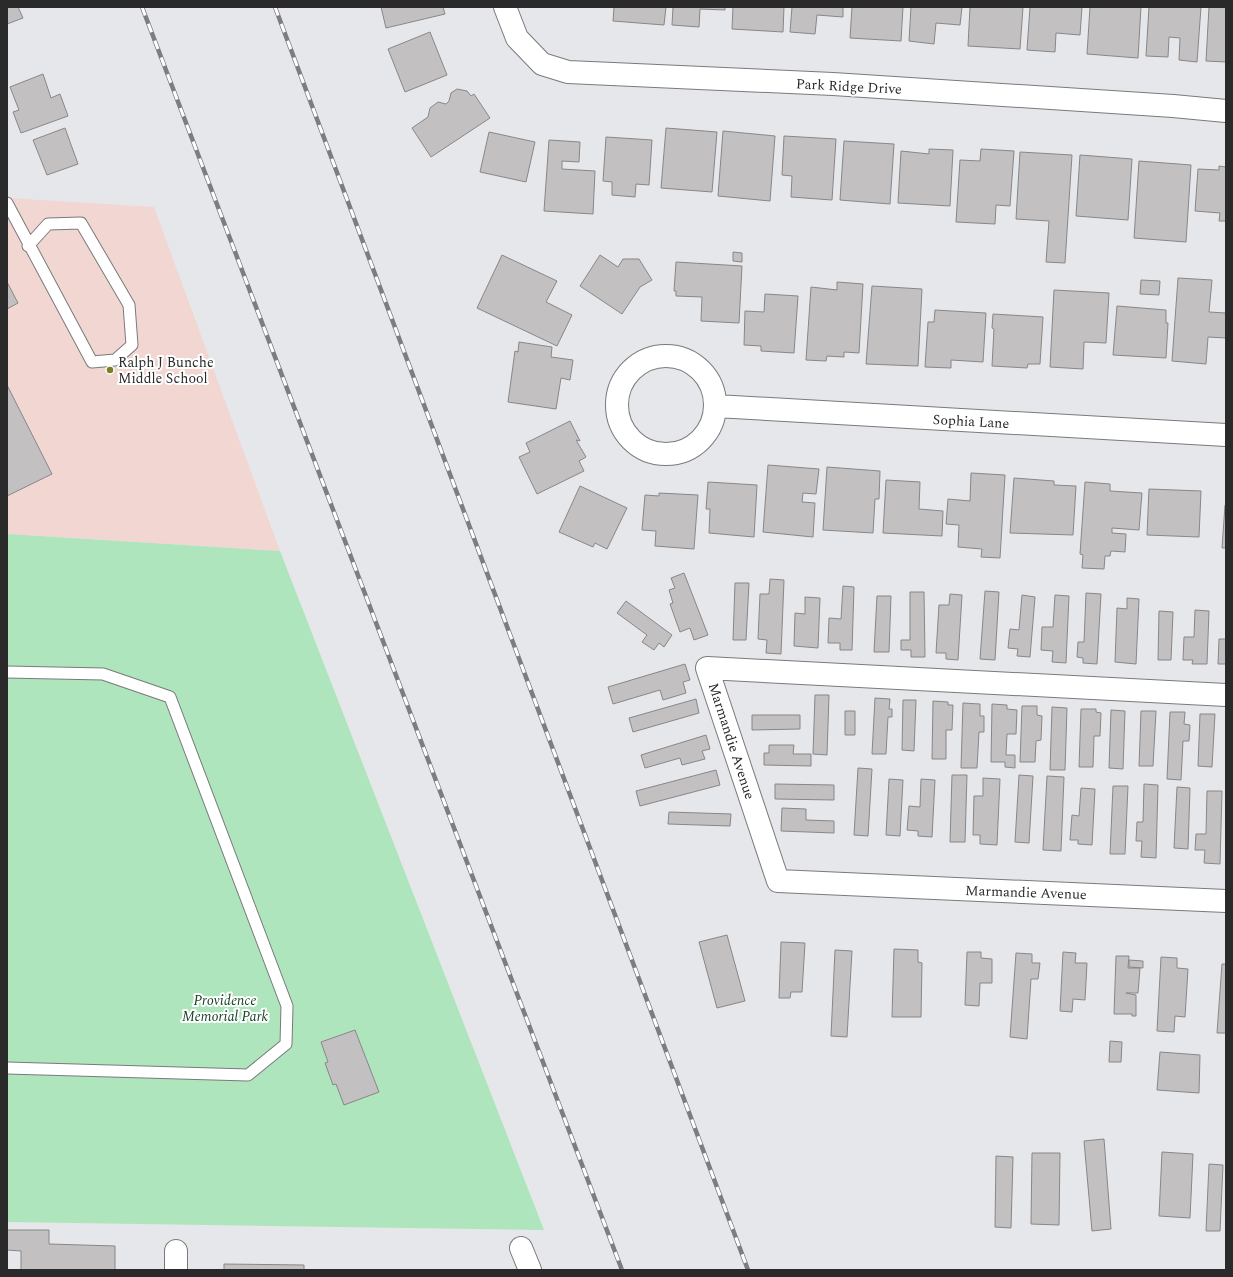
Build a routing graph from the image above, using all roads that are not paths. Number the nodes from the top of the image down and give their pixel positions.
1 (505, 7) edge
2 (1226, 111) edge
3 (7, 204) edge
4 (10, 214) edge
5 (28, 246) junction
6 (716, 406) junction
7 (1226, 436) edge
8 (7, 672) edge
9 (1226, 695) edge
10 (1226, 901) edge
11 (7, 1068) edge
12 (521, 1248) dead end
13 (530, 1270) edge

1 - 2 street, Park Ridge Drive
3 - 4 lane
4 - 5 lane
5 - 5 lane
6 - 6 street
6 - 7 street, Sophia Lane
8 - 11 lane
9 - 10 street, Marmandie Avenue
12 - 13 street

